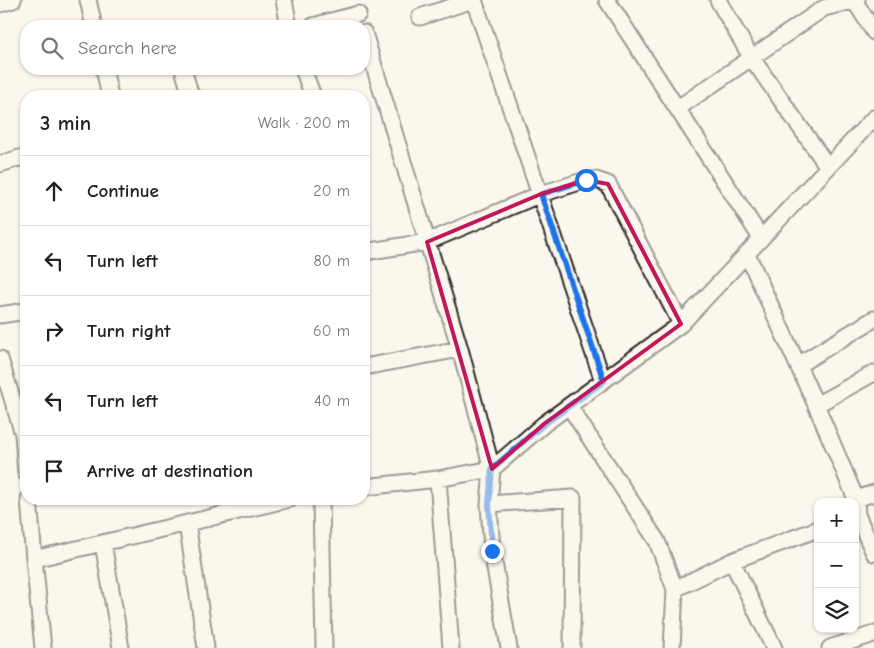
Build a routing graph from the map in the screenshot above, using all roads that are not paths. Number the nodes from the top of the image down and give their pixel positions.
1 (13, 0) edge
2 (88, 0) edge
3 (284, 0) edge
4 (473, 0) edge
5 (607, 0) edge
6 (718, 0) edge
7 (855, 0) edge
8 (0, 4) edge
9 (358, 13) edge
10 (420, 17) dead end
11 (93, 20) edge
12 (288, 20) edge
13 (334, 20) edge
14 (874, 32) edge
15 (370, 53) edge
16 (751, 57) junction
17 (105, 75) edge
18 (185, 75) edge
19 (305, 75) edge
20 (109, 90) edge
21 (189, 90) edge
22 (310, 90) edge
23 (678, 108) junction
24 (874, 118) edge
25 (20, 158) edge
26 (0, 164) edge
27 (828, 166) junction
28 (541, 194) junction
29 (761, 238) junction
30 (427, 242) junction
31 (370, 249) edge
32 (747, 254) junction
33 (20, 312) edge
34 (0, 316) edge
35 (874, 319) edge
36 (681, 324) junction
37 (460, 349) junction
38 (0, 359) edge
39 (798, 364) junction
40 (370, 366) edge
41 (874, 373) edge
42 (604, 381) junction
43 (816, 405) junction
44 (569, 406) junction
45 (20, 421) edge
46 (492, 469) junction
47 (438, 479) junction
48 (370, 486) edge
49 (874, 493) edge
50 (856, 498) edge
51 (859, 498) edge
52 (489, 504) junction
53 (30, 505) edge
54 (264, 505) edge
55 (321, 505) edge
56 (859, 521) edge
57 (187, 523) junction
58 (814, 530) edge
59 (102, 542) junction
60 (874, 553) edge
61 (34, 559) junction
62 (732, 561) junction
63 (675, 589) junction
64 (874, 634) edge
65 (43, 648) edge
66 (121, 648) edge
67 (206, 648) edge
68 (324, 648) edge
69 (451, 648) edge
70 (510, 648) edge
71 (572, 648) edge
72 (672, 648) edge
73 (774, 648) edge
74 (830, 648) edge

1 - 8 street
2 - 11 street
3 - 12 street
4 - 10 street
4 - 28 street
5 - 23 street
6 - 16 street
7 - 14 street
7 - 16 street
9 - 13 street
15 - 30 street
16 - 23 street
16 - 27 street
17 - 20 street
18 - 21 street
19 - 22 street
23 - 29 street
24 - 27 street
25 - 26 street
27 - 29 street
28 - 30 street
28 - 36 street
28 - 42 street
29 - 32 street
30 - 31 street
30 - 37 street
32 - 36 street
32 - 39 street
33 - 34 street
35 - 39 street
36 - 42 street
37 - 40 street
37 - 46 street
38 - 45 street
39 - 43 street
41 - 43 street
42 - 44 street
43 - 50 street
44 - 46 street
44 - 63 street
46 - 47 street
46 - 52 street
47 - 48 street
47 - 69 street
49 - 51 street
52 - 70 street
52 - 71 street
53 - 61 street
54 - 57 street
55 - 68 street
56 - 60 street
57 - 59 street
57 - 67 street
58 - 62 street
59 - 61 street
59 - 66 street
61 - 65 street
62 - 63 street
62 - 73 street
63 - 72 street
64 - 74 street

